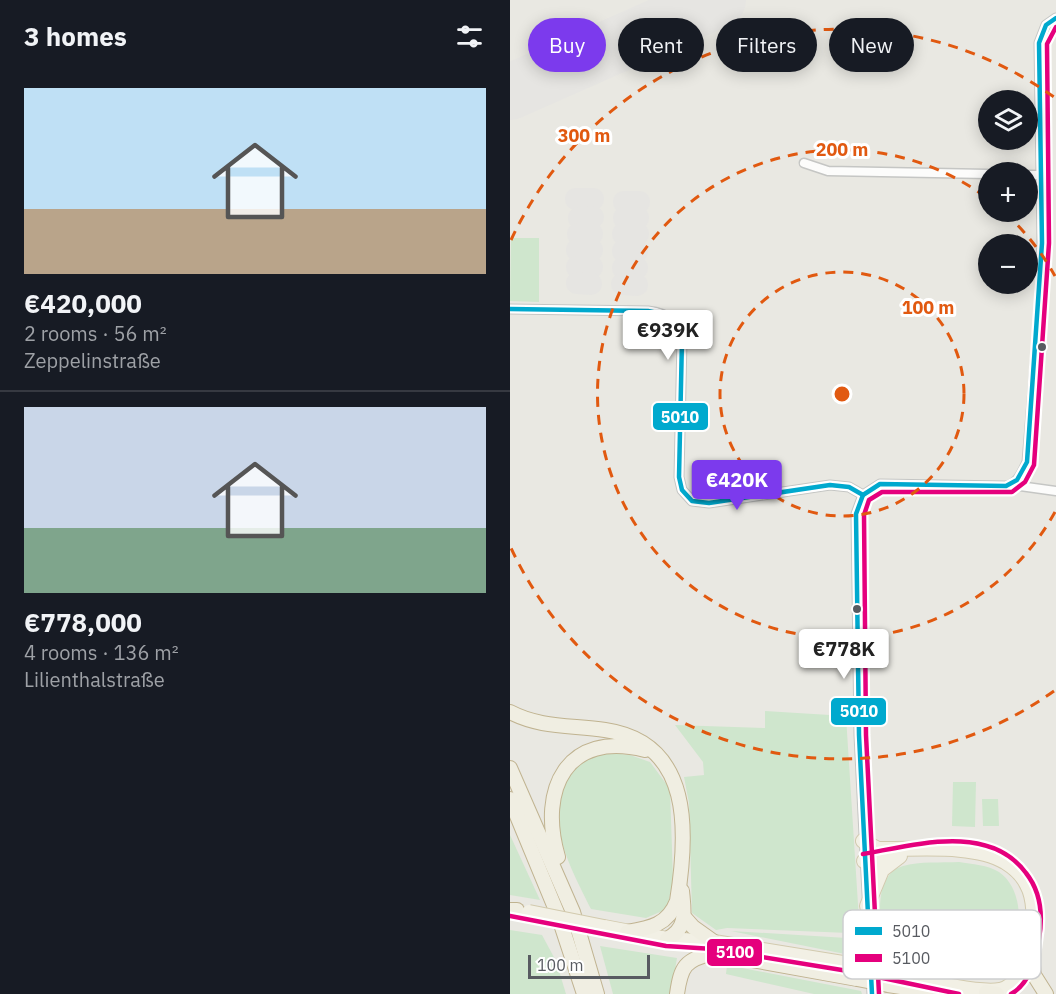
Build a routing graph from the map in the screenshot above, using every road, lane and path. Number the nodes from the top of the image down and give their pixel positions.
1 (1056, 18) edge
2 (804, 163) dead end
3 (978, 174) edge
4 (1038, 175) edge
5 (1042, 175) junction
6 (510, 309) edge
7 (1012, 485) junction
8 (1056, 490) edge
9 (863, 495) junction
10 (510, 712) edge
11 (656, 753) junction
12 (510, 768) edge
13 (510, 799) edge
14 (863, 841) junction
15 (935, 850) junction
16 (903, 855) junction
17 (864, 861) junction
18 (681, 880) junction
19 (563, 888) junction
20 (867, 906) junction
21 (517, 910) edge
22 (867, 910) edge
23 (1034, 910) edge
24 (685, 918) junction
25 (627, 932) junction
26 (566, 937) junction
27 (667, 939) junction
28 (713, 948) junction
29 (843, 970) edge
30 (871, 979) edge
31 (892, 979) edge
32 (895, 979) edge
33 (1018, 979) edge
34 (1037, 979) edge
35 (991, 993) edge
36 (575, 994) edge
37 (584, 994) edge
38 (597, 994) edge
39 (677, 994) edge
40 (872, 994) edge
41 (945, 994) edge
42 (1046, 994) edge

1 - 5 street
2 - 3 street
4 - 5 street
5 - 7 street
6 - 9 street
7 - 8 street
7 - 9 street
9 - 14 street
10 - 11 highway
11 - 18 highway
11 - 19 highway
12 - 19 highway
13 - 26 highway
14 - 15 main road
14 - 17 street
15 - 16 main road
15 - 23 main road
16 - 17 main road
16 - 20 main road
17 - 20 street
18 - 24 highway
18 - 25 highway
19 - 38 highway
20 - 22 street
21 - 25 main road, bridge
24 - 27 highway
24 - 28 highway
25 - 27 main road
26 - 36 highway
26 - 37 highway
27 - 28 main road
28 - 29 highway, bridge
28 - 39 highway
30 - 40 street
31 - 41 highway
32 - 35 main road
33 - 35 main road
34 - 42 highway

